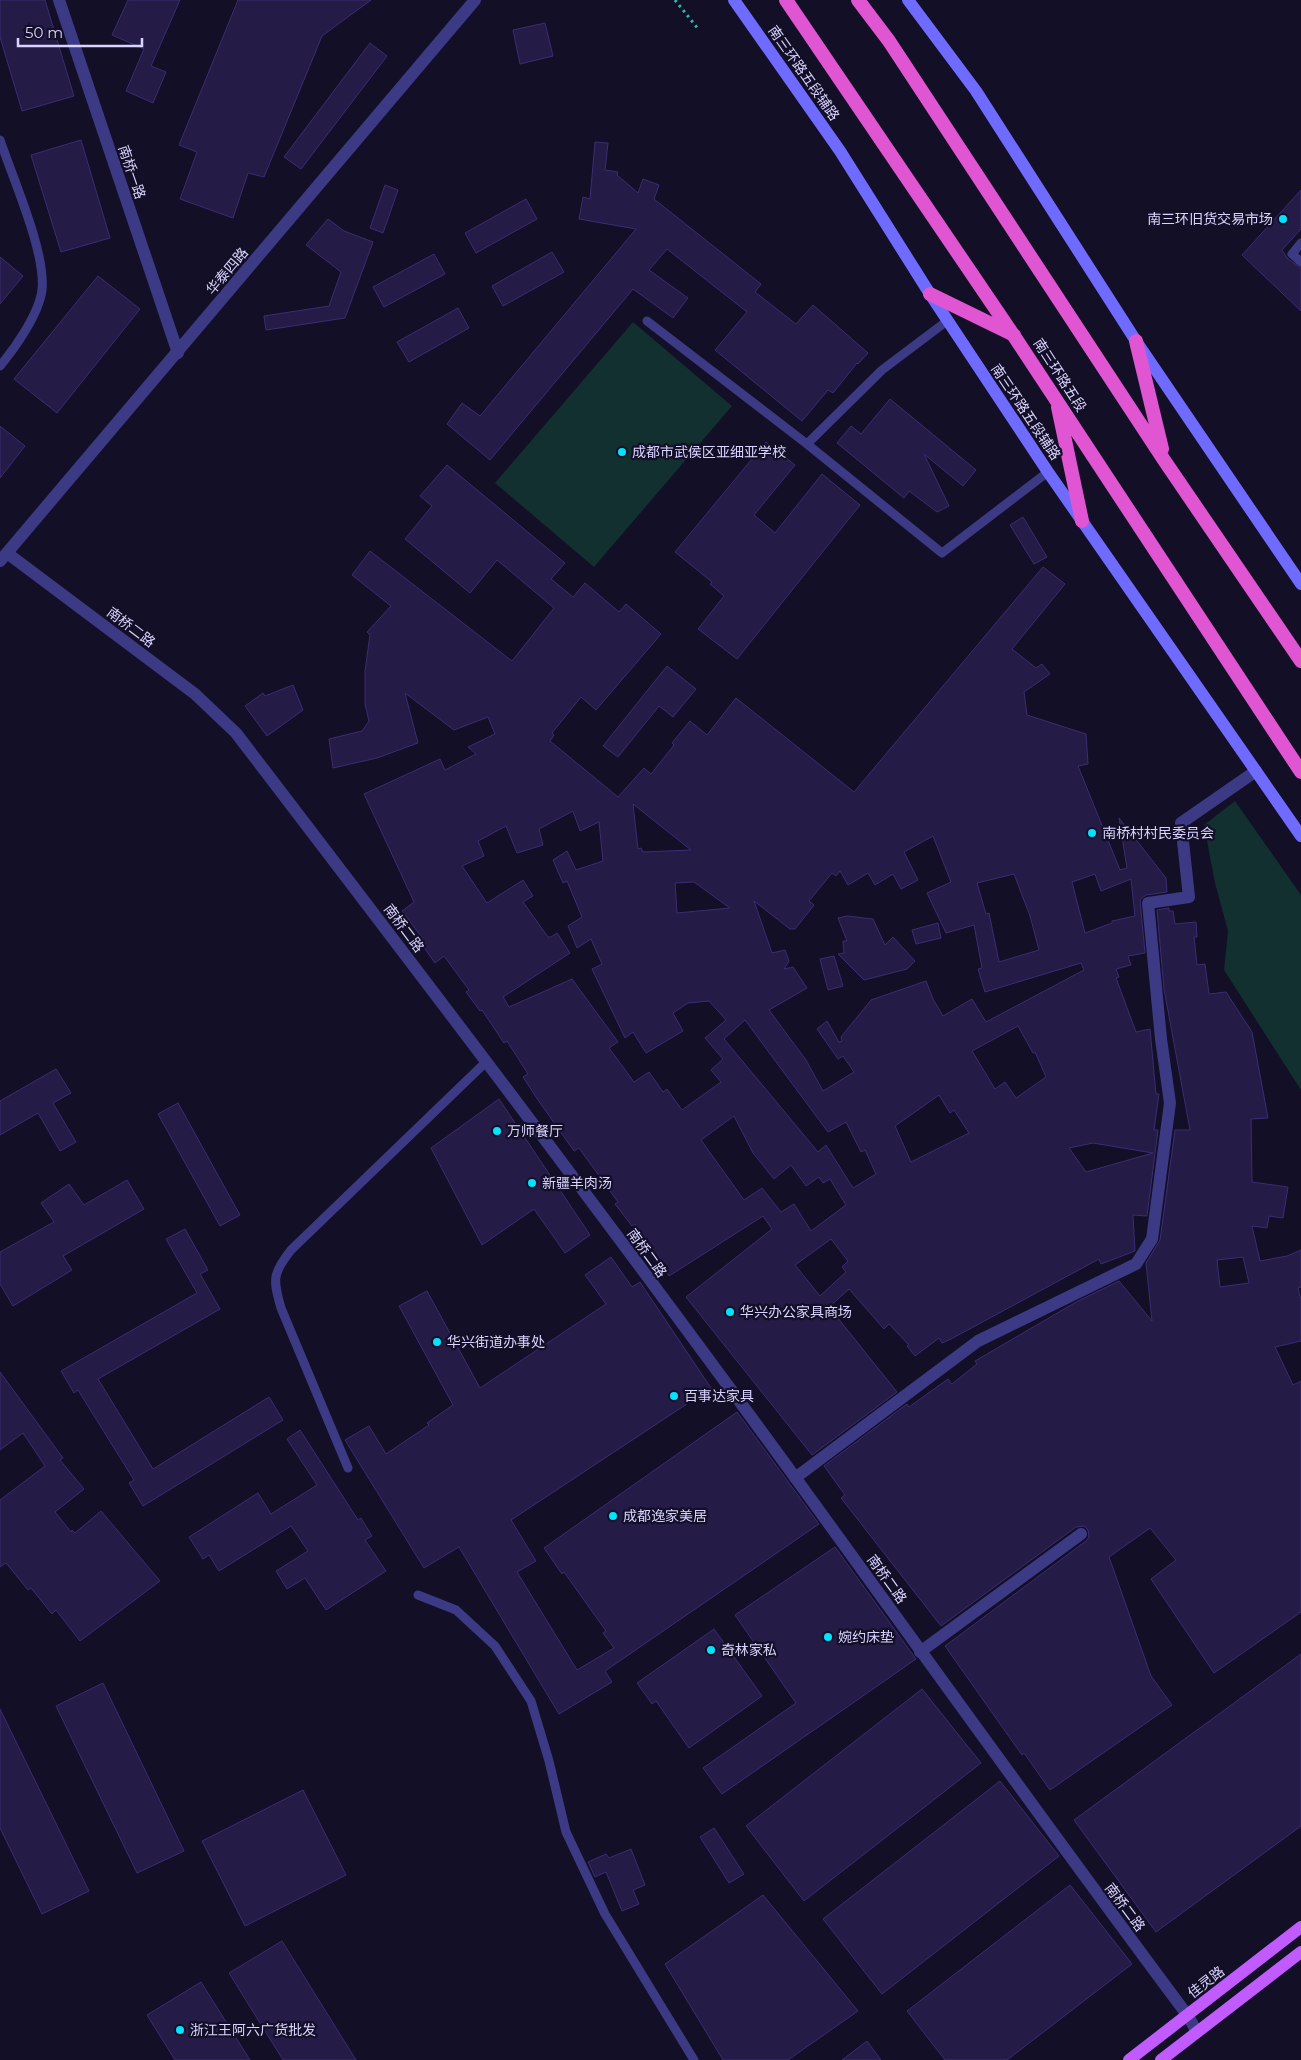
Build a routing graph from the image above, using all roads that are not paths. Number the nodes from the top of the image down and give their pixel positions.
1 (59, 0) edge
2 (475, 0) edge
3 (734, 0) edge
4 (786, 0) edge
5 (858, 0) edge
6 (908, 0) edge
7 (0, 140) edge
8 (1301, 243) edge
9 (1301, 262) edge
10 (930, 294) junction
11 (647, 320) dead end
12 (947, 321) junction
13 (1014, 336) junction
14 (1136, 341) junction
15 (178, 353) junction
16 (0, 366) edge
17 (1056, 399) junction
18 (807, 444) junction
19 (1164, 460) junction
20 (1048, 472) junction
21 (1082, 521) junction
22 (4, 557) edge
23 (1301, 584) edge
24 (1301, 661) edge
25 (1256, 771) junction
26 (1301, 772) edge
27 (1301, 836) edge
28 (487, 1061) junction
29 (348, 1468) dead end
30 (795, 1478) junction
31 (1081, 1534) dead end
32 (418, 1595) dead end
33 (920, 1652) junction
34 (1301, 1927) edge
35 (1301, 1952) edge
36 (1188, 2016) junction
37 (1197, 2032) junction
38 (694, 2060) edge
39 (1129, 2060) edge
40 (1161, 2060) edge

1 - 15 street, 南桥一路
2 - 15 street, 华泰四路
3 - 10 main road, 南三环路五段辅路
4 - 13 highway, 南三环路五段
5 - 19 highway
6 - 14 main road
7 - 16 lane
8 - 9 lane
10 - 12 main road, 南三环路五段辅路
10 - 13 highway
11 - 18 lane
12 - 18 lane
12 - 20 main road, 南三环路五段辅路
13 - 17 highway, 南三环路五段
14 - 19 highway
14 - 23 main road
15 - 22 street, 华泰四路
17 - 21 highway
17 - 26 highway, 南三环路五段
18 - 20 lane
19 - 24 highway
20 - 21 main road, 南三环路五段辅路
21 - 25 main road, 南三环路五段辅路
22 - 28 street, 南桥二路
25 - 27 main road, 南三环路五段辅路
25 - 30 street
28 - 29 lane
28 - 30 street, 南桥二路
30 - 33 street, 南桥二路
31 - 33 street
32 - 38 lane
33 - 36 street, 南桥二路
34 - 36 main road, 佳灵路
35 - 37 main road
36 - 37 street, 南桥二路
36 - 39 main road, 佳灵路
37 - 40 main road

